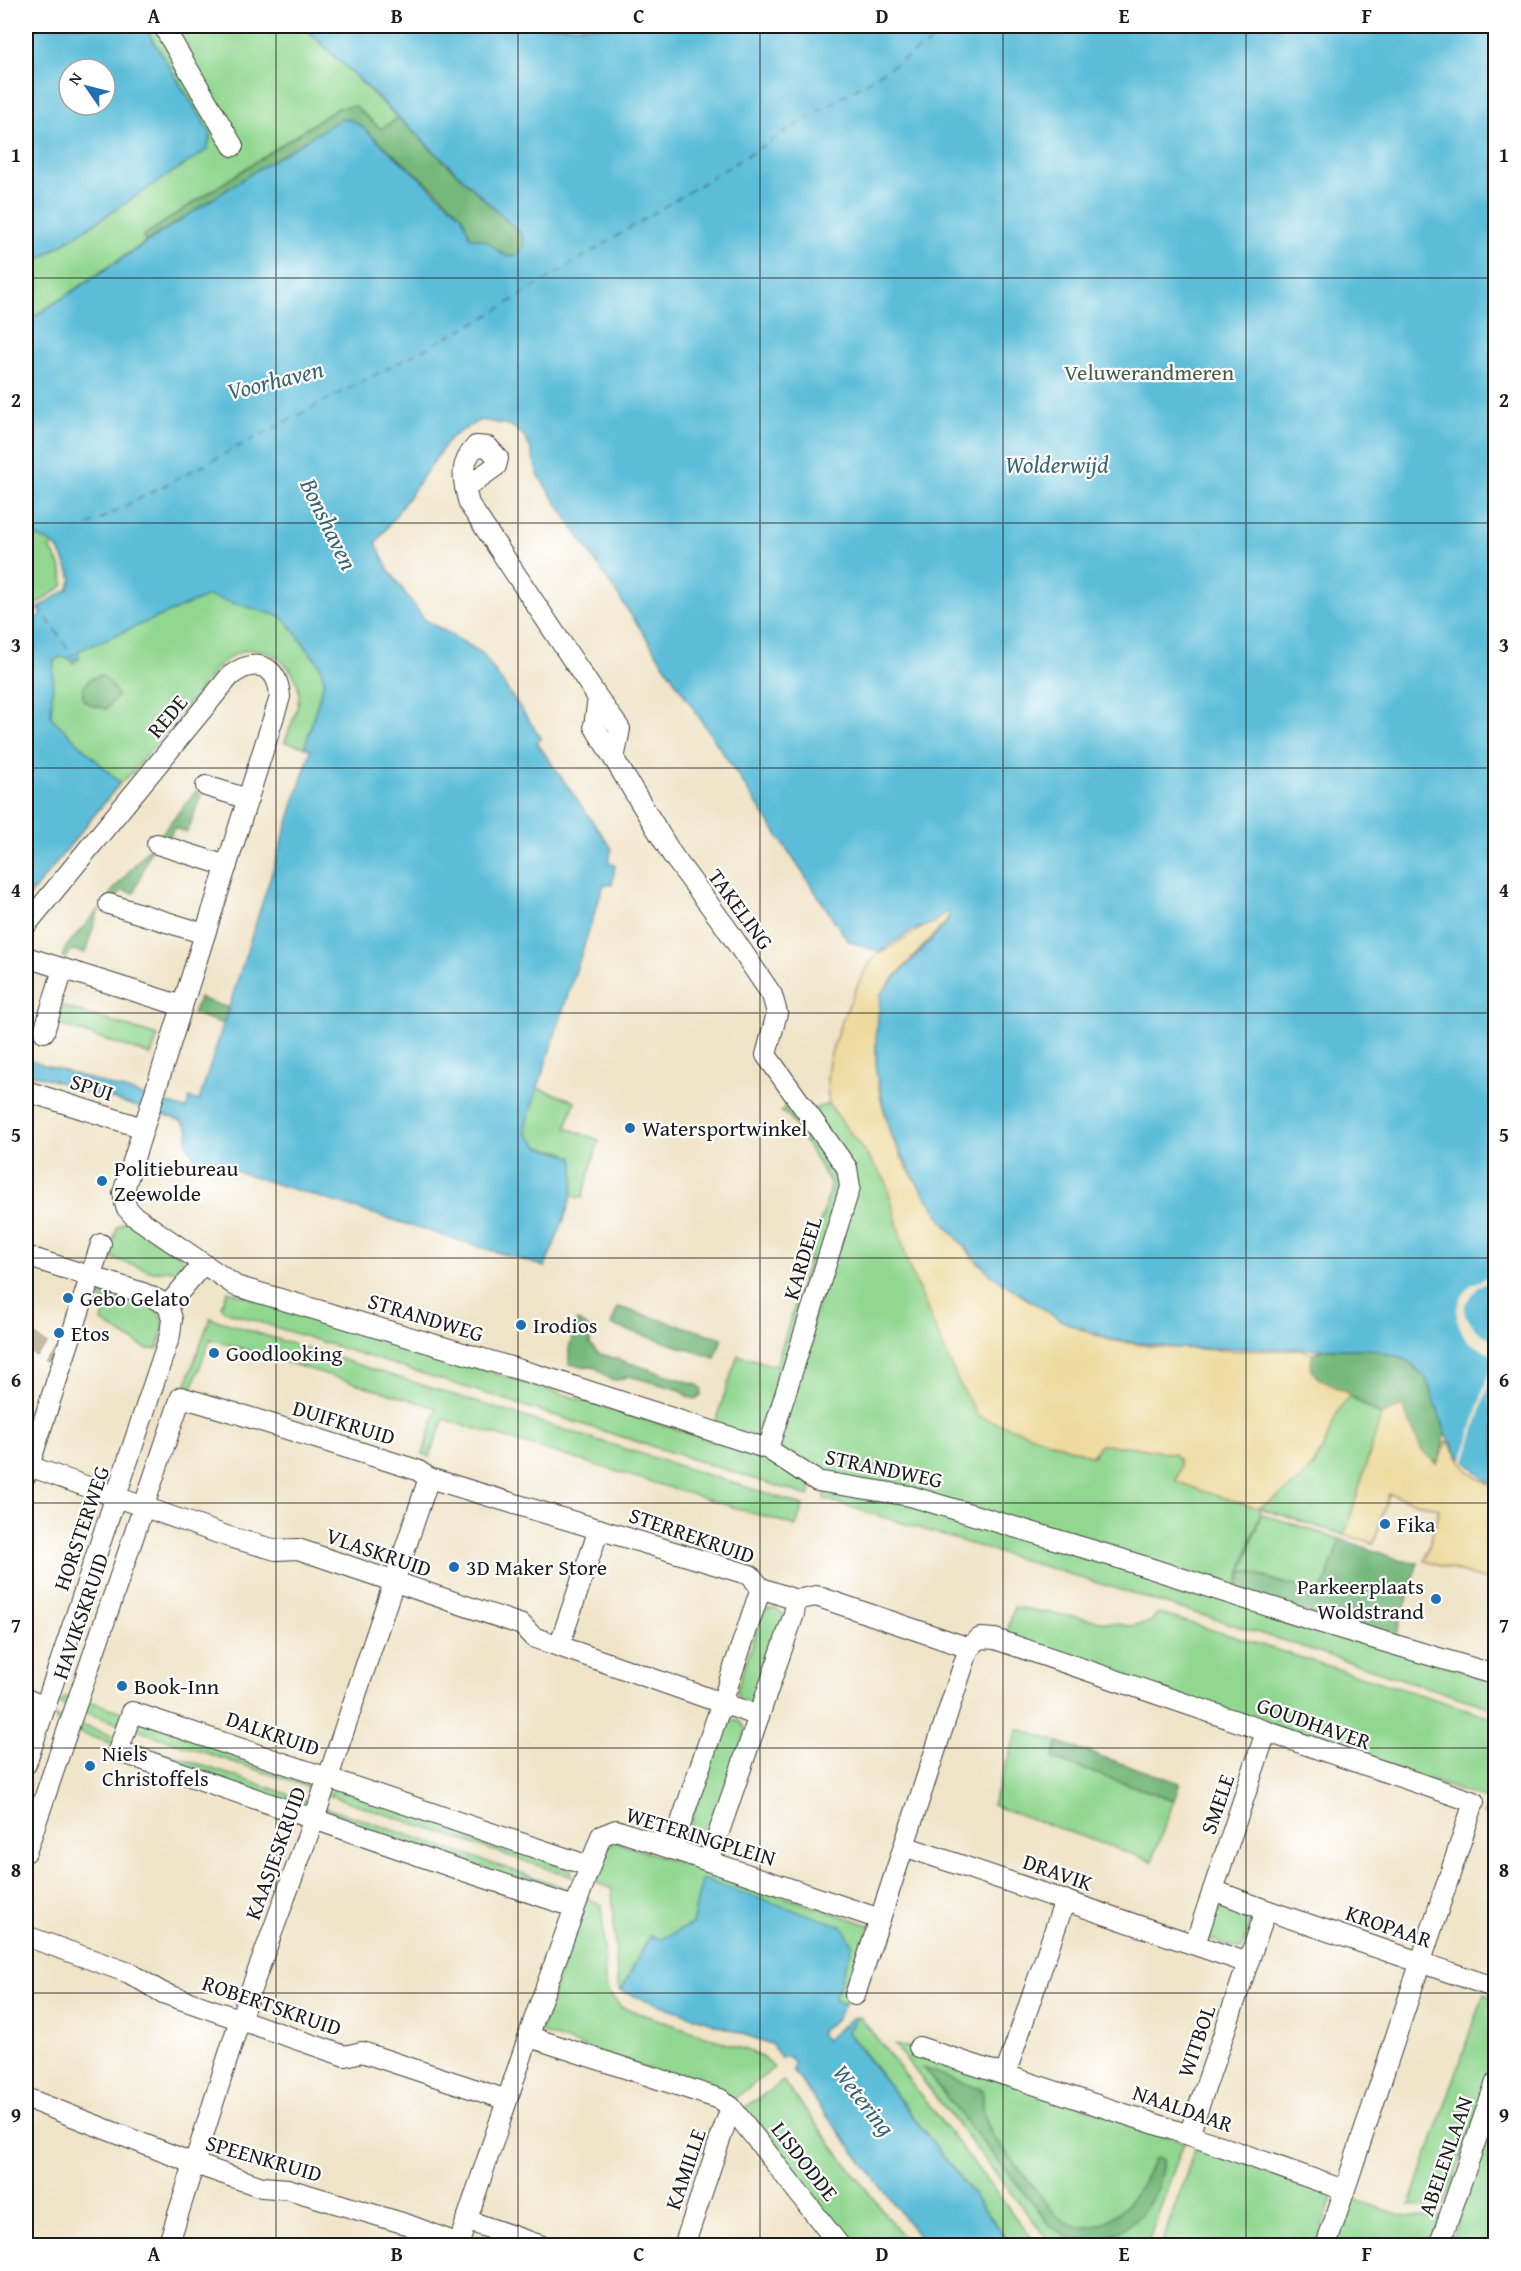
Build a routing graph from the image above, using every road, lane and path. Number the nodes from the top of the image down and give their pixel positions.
1 (163, 26) edge
2 (233, 146) dead end
3 (465, 488) dead end
4 (206, 786) dead end
5 (248, 799) junction
6 (157, 844) dead end
7 (226, 866) junction
8 (109, 904) dead end
9 (26, 925) edge
10 (205, 934) junction
11 (26, 957) edge
12 (63, 969) junction
13 (182, 1005) junction
14 (44, 1032) dead end
15 (26, 1091) edge
16 (793, 1094) joint
17 (145, 1123) junction
18 (101, 1244) dead end
19 (26, 1256) edge
20 (203, 1264) junction
21 (88, 1283) junction
22 (168, 1305) junction
23 (181, 1397) joint
24 (768, 1449) junction
25 (26, 1469) edge
26 (429, 1478) junction
27 (117, 1497) junction
28 (144, 1506) junction
29 (599, 1529) junction
30 (393, 1583) junction
31 (761, 1588) junction
32 (796, 1600) junction
33 (559, 1646) junction
34 (969, 1648) junction
35 (1496, 1675) edge
36 (26, 1699) edge
37 (722, 1702) junction
38 (45, 1707) junction
39 (759, 1716) junction
40 (1266, 1732) junction
41 (26, 1764) edge
42 (328, 1777) junction
43 (314, 1819) junction
44 (904, 1846) junction
45 (672, 1849) junction
46 (26, 1852) edge
47 (709, 1862) junction
48 (589, 1866) junction
49 (1213, 1890) junction
50 (1065, 1900) junction
51 (574, 1907) junction
52 (1266, 1910) junction
53 (880, 1919) junction
54 (26, 1936) edge
55 (1195, 1944) junction
56 (1248, 1963) junction
57 (1422, 1963) junction
58 (1496, 1988) edge
59 (855, 1995) dead end
60 (240, 2019) junction
61 (530, 2037) junction
62 (919, 2047) dead end
63 (1005, 2075) junction
64 (1496, 2082) edge
65 (26, 2098) edge
66 (507, 2100) junction
67 (731, 2107) junction
68 (1189, 2135) junction
69 (195, 2164) junction
70 (1344, 2190) junction
71 (466, 2220) junction
72 (458, 2245) edge
73 (168, 2246) edge
74 (542, 2246) edge
75 (684, 2246) edge
76 (840, 2246) edge
77 (1326, 2246) edge
78 (1439, 2246) edge

1 - 2 street
3 - 16 street, TAKELING
4 - 5 street
5 - 7 street, REDE
5 - 9 street, REDE
6 - 7 street
7 - 10 street, REDE
8 - 10 street
10 - 13 street, REDE
11 - 12 street
12 - 13 street
12 - 14 street
13 - 17 street, REDE
15 - 17 street, SPUI
16 - 24 street, KARDEEL
17 - 20 street, STRANDWEG
18 - 21 street
19 - 21 street
20 - 22 street
20 - 24 street, STRANDWEG
21 - 22 street
21 - 25 street
22 - 27 street, HORSTERWEG
23 - 26 street, DUIFKRUID
23 - 28 street, HAVIKSKRUID
24 - 35 street, STRANDWEG
25 - 27 street, VLASKRUID
26 - 29 street, STERREKRUID
26 - 30 street, KAASJESKRUID
27 - 28 street, VLASKRUID
27 - 38 street, HORSTERWEG
28 - 30 street, VLASKRUID
28 - 46 street, HAVIKSKRUID
29 - 31 street, STERREKRUID
29 - 33 street
30 - 33 street, VLASKRUID
30 - 42 street, KAASJESKRUID
31 - 32 street, STERREKRUID
31 - 37 street
32 - 34 street, STERREKRUID
32 - 39 street
33 - 37 street, VLASKRUID
34 - 40 street, GOUDHAVER
34 - 44 street
36 - 38 street
37 - 39 street, VLASKRUID
37 - 45 street
38 - 41 street, HORSTERWEG
39 - 47 street
40 - 49 street, SMELE
40 - 57 street, GOUDHAVER
42 - 43 street, KAASJESKRUID
42 - 43 street, DALKRUID
42 - 48 street, DALKRUID
43 - 51 street, DALKRUID
43 - 60 street, KAASJESKRUID
44 - 50 street, DRAVIK
44 - 53 street
45 - 47 street, WETERINGPLEIN
45 - 48 street, WETERINGPLEIN
47 - 53 street, WETERINGPLEIN
48 - 51 street, WETERINGPLEIN
49 - 52 street, KROPAAR
49 - 55 street, SMELE
50 - 55 street, DRAVIK
50 - 63 street
51 - 61 street, WETERINGPLEIN
52 - 56 street, WITBOL
52 - 57 street, KROPAAR
53 - 59 street
54 - 60 street, ROBERTSKRUID
55 - 56 street, DRAVIK
56 - 68 street, WITBOL
57 - 58 street, KROPAAR
57 - 70 street, GOUDHAVER
60 - 66 street, ROBERTSKRUID
60 - 69 street, KAASJESKRUID
61 - 66 street, WETERINGPLEIN
61 - 67 street
62 - 63 street, NAALDAAR
63 - 68 street, NAALDAAR
64 - 78 street, ABELENLAAN
65 - 69 street, SPEENKRUID
66 - 71 street, WETERINGPLEIN
67 - 75 street, KAMILLE
67 - 76 street, LISDODDE
68 - 70 street, NAALDAAR
69 - 72 street, SPEENKRUID
69 - 73 street, KAASJESKRUID
70 - 77 street, GOUDHAVER
71 - 72 street, WETERINGPLEIN
71 - 74 street

